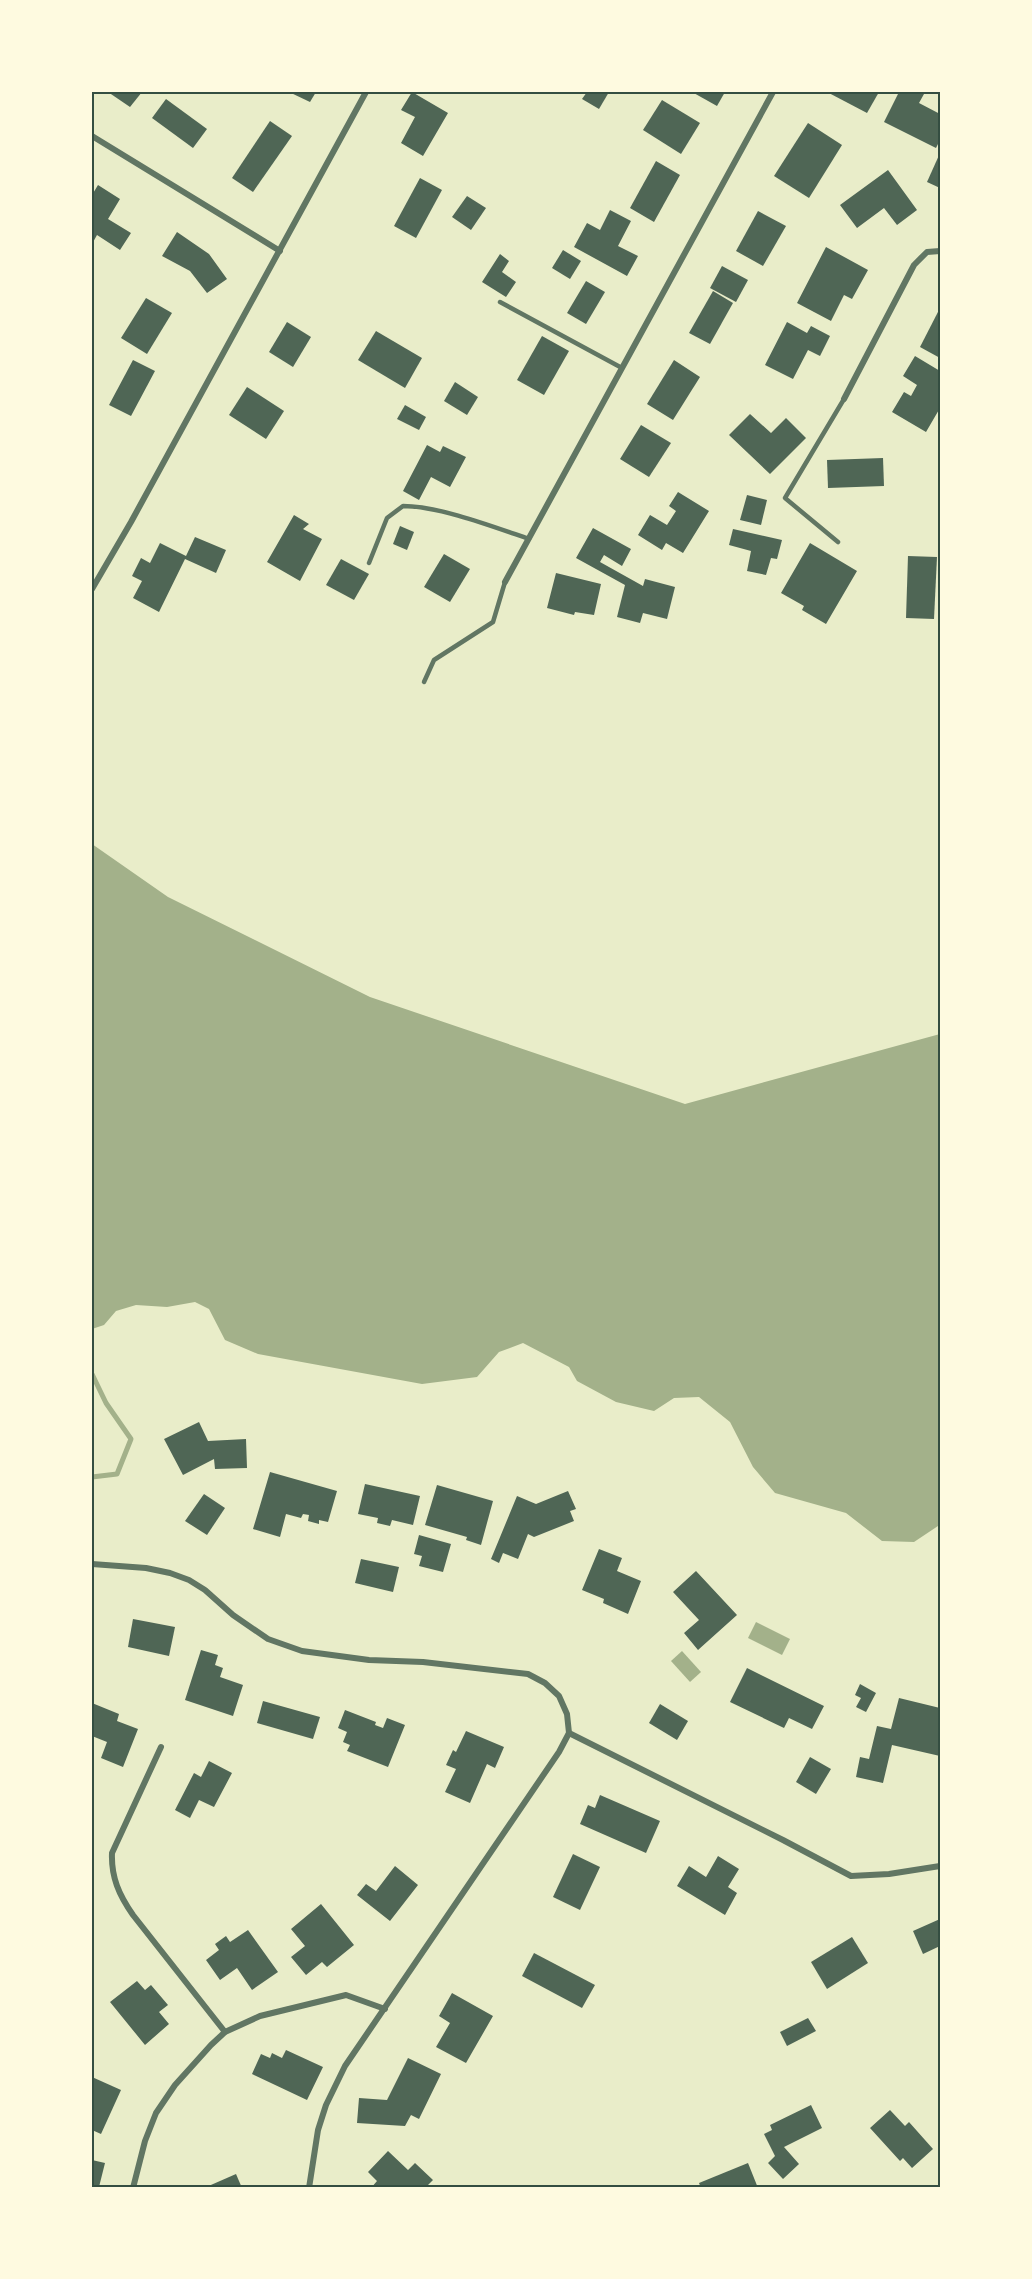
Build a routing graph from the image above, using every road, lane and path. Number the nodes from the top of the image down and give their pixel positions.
1 (366, 92) edge
2 (773, 92) edge
3 (92, 136) edge
4 (280, 251) junction
5 (940, 251) edge
6 (500, 302) dead end
7 (622, 368) junction
8 (844, 399) joint
9 (529, 539) junction
10 (838, 542) dead end
11 (369, 563) dead end
12 (506, 582) joint
13 (92, 589) edge
14 (424, 682) dead end
15 (92, 1564) edge
16 (569, 1733) junction
17 (161, 1747) dead end
18 (940, 1866) edge
19 (385, 2009) junction
20 (225, 2032) junction
21 (133, 2187) edge
22 (309, 2187) edge

1 - 4 street
2 - 7 street
3 - 4 street
4 - 13 street
5 - 8 street
6 - 7 lane
7 - 9 street
8 - 10 lane
9 - 11 lane
9 - 12 street
12 - 14 lane
15 - 16 street
16 - 18 street
16 - 19 street
17 - 20 street
19 - 20 street
19 - 22 street
20 - 21 street

